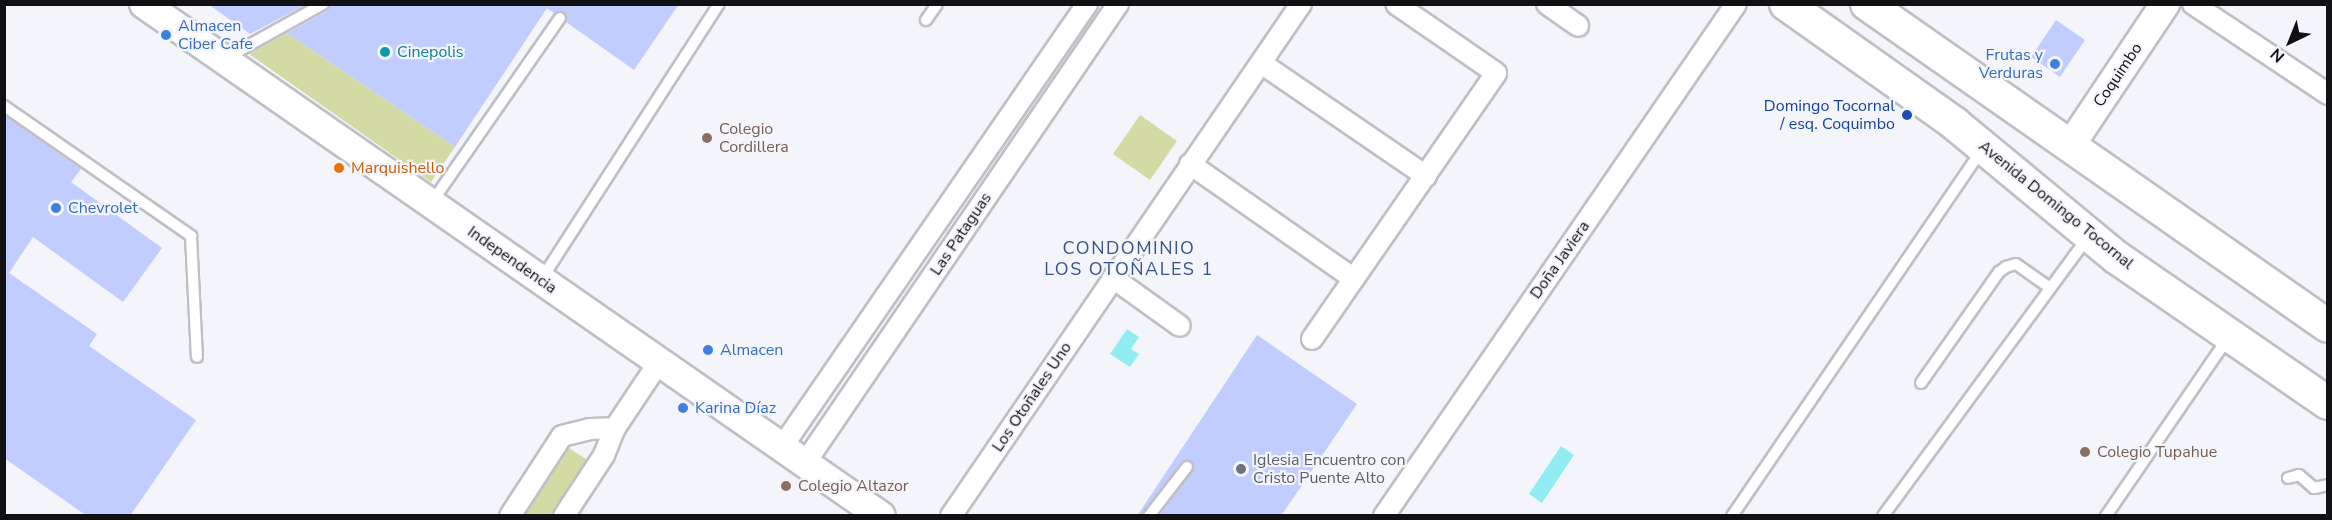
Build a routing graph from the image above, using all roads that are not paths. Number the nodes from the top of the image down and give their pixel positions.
1 (144, 4) edge
2 (323, 4) edge
3 (719, 4) edge
4 (937, 4) edge
5 (1087, 4) edge
6 (1118, 4) edge
7 (1301, 4) edge
8 (1396, 4) edge
9 (1547, 4) edge
10 (1736, 4) edge
11 (1786, 4) edge
12 (1867, 4) edge
13 (2165, 4) edge
14 (2193, 4) edge
15 (560, 18) dead end
16 (926, 20) dead end
17 (1578, 26) dead end
18 (223, 60) junction
19 (1261, 63) junction
20 (2328, 94) edge
21 (4, 106) edge
22 (1984, 146) junction
23 (2070, 146) junction
24 (1190, 164) junction
25 (1426, 176) junction
26 (431, 204) junction
27 (2089, 236) junction
28 (1113, 278) junction
29 (1354, 279) junction
30 (541, 280) junction
31 (2050, 288) junction
32 (1180, 326) dead end
33 (2328, 326) edge
34 (2230, 336) junction
35 (1312, 339) dead end
36 (197, 357) dead end
37 (659, 362) junction
38 (1921, 383) dead end
39 (2328, 403) edge
40 (615, 429) junction
41 (794, 455) junction
42 (1187, 467) dead end
43 (2288, 478) dead end
44 (2328, 485) edge
45 (510, 516) edge
46 (564, 516) edge
47 (881, 516) edge
48 (951, 516) edge
49 (1149, 516) edge
50 (1384, 516) edge
51 (1732, 516) edge
52 (1883, 516) edge
53 (2106, 516) edge

1 - 18 street, Independencia
2 - 18 lane
3 - 30 lane
4 - 16 lane
5 - 41 street, Las Pataguas
6 - 41 street, Las Pataguas
7 - 19 street, Los Otoñales Uno
8 - 25 street
9 - 17 street
10 - 50 street, Doña Javiera
11 - 22 main road, Avenida Domingo Tocornal
12 - 23 main road
13 - 23 street, Coquimbo
14 - 20 street
15 - 26 lane
18 - 26 street, Independencia
19 - 24 street, Los Otoñales Uno
19 - 25 street
21 - 36 lane
22 - 27 main road, Avenida Domingo Tocornal
22 - 51 lane
23 - 33 main road
24 - 28 street, Los Otoñales Uno
24 - 29 street
25 - 29 street
26 - 30 street, Independencia
27 - 31 lane
27 - 34 main road, Avenida Domingo Tocornal
28 - 32 street
28 - 48 street, Los Otoñales Uno
29 - 35 street
30 - 37 street, Independencia
31 - 38 lane
31 - 52 lane
34 - 39 main road, Avenida Domingo Tocornal
34 - 53 lane
37 - 40 street
37 - 41 street, Independencia
40 - 45 street
40 - 46 street
41 - 47 street, Independencia
42 - 49 lane
43 - 44 lane

